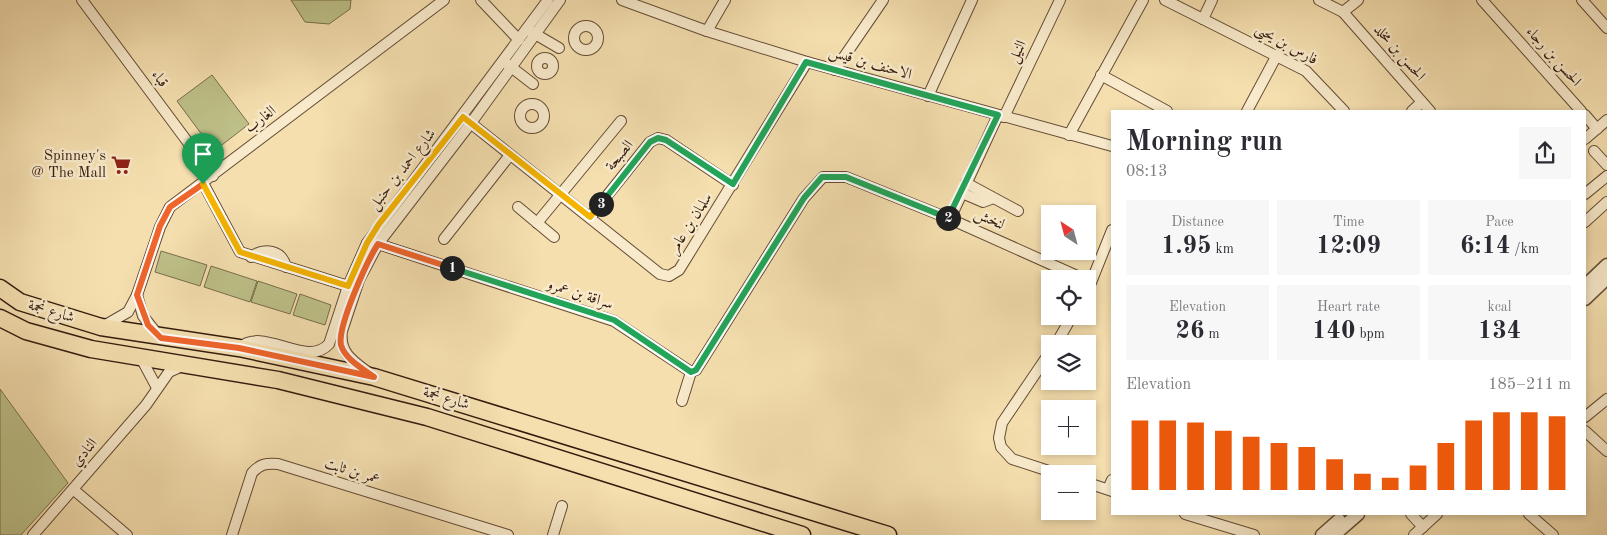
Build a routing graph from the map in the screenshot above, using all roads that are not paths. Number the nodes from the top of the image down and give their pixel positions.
1 (82, 0) edge
2 (444, 0) edge
3 (481, 0) edge
4 (548, 0) edge
5 (560, 0) edge
6 (622, 0) edge
7 (725, 0) edge
8 (883, 0) edge
9 (972, 0) edge
10 (1060, 0) edge
11 (1143, 0) edge
12 (1164, 0) edge
13 (1212, 0) edge
14 (1319, 0) edge
15 (1358, 0) edge
16 (1482, 0) edge
17 (1582, 0) edge
18 (1607, 11) edge
19 (1343, 12) junction
20 (1599, 18) junction
21 (1203, 19) junction
22 (1607, 28) edge
23 (706, 31) junction
24 (532, 32) junction
25 (519, 40) junction
26 (574, 41) dead end
27 (559, 48) junction
28 (1277, 55) junction
29 (806, 62) junction
30 (508, 65) junction
31 (835, 70) junction
32 (1101, 75) junction
33 (533, 84) junction
34 (928, 96) junction
35 (1422, 102) junction
36 (531, 104) dead end
37 (1165, 110) edge
38 (1248, 110) edge
39 (1343, 110) edge
40 (1413, 110) edge
41 (1429, 110) edge
42 (1580, 110) edge
43 (1001, 116) junction
44 (1586, 117) edge
45 (467, 120) junction
46 (1607, 120) edge
47 (621, 121) dead end
48 (1597, 129) junction
49 (1068, 135) junction
50 (1586, 138) edge
51 (1111, 146) edge
52 (1594, 151) dead end
53 (510, 155) junction
54 (1607, 165) edge
55 (212, 176) junction
56 (1607, 176) edge
57 (203, 184) junction
58 (733, 184) junction
59 (964, 188) junction
60 (1586, 193) edge
61 (562, 195) junction
62 (1607, 202) edge
63 (518, 207) dead end
64 (1018, 211) dead end
65 (590, 217) junction
66 (950, 219) junction
67 (1586, 221) edge
68 (537, 223) junction
69 (1111, 232) edge
70 (554, 237) dead end
71 (444, 239) dead end
72 (367, 243) junction
73 (378, 244) junction
74 (1607, 265) edge
75 (1060, 270) edge
76 (1094, 270) edge
77 (1607, 278) edge
78 (1586, 285) edge
79 (348, 286) junction
80 (0, 288) edge
81 (137, 295) junction
82 (1586, 298) edge
83 (0, 300) edge
84 (20, 302) junction
85 (0, 318) edge
86 (101, 327) junction
87 (161, 338) junction
88 (239, 348) junction
89 (141, 358) junction
90 (186, 364) junction
91 (1041, 365) edge
92 (691, 372) junction
93 (374, 377) junction
94 (157, 388) junction
95 (1607, 399) edge
96 (682, 401) dead end
97 (1586, 416) edge
98 (1586, 433) edge
99 (1607, 451) edge
100 (1041, 468) edge
101 (1096, 484) edge
102 (1111, 487) edge
103 (74, 490) junction
104 (562, 506) dead end
105 (1189, 515) edge
106 (1345, 515) edge
107 (1357, 515) edge
108 (1412, 515) edge
109 (1436, 515) edge
110 (1529, 515) edge
111 (1423, 527) junction
112 (34, 535) edge
113 (127, 535) edge
114 (232, 535) edge
115 (508, 535) edge
116 (553, 535) edge
117 (802, 535) edge
118 (888, 535) edge
119 (1254, 535) edge
120 (1322, 535) edge
121 (1334, 535) edge
122 (1414, 535) edge
123 (1553, 535) edge

1 - 55 street, قباء
2 - 55 street, الغارب
3 - 25 street
4 - 24 street, شارع احمد بن حنبل
5 - 24 street, شارع احمد بن حنبل
6 - 23 street, الاحنف بن قيس
7 - 23 street
8 - 31 street
9 - 34 street
10 - 43 street, النيل
11 - 32 street
12 - 21 street, فارس بن يحيى
13 - 21 street
14 - 19 street, الحسن بن مخلد
15 - 19 street
16 - 42 street, الحسن بن رجاء
17 - 20 street
18 - 20 street
19 - 35 street, الحسن بن مخلد
20 - 22 street
21 - 28 street, فارس بن يحيى
23 - 29 street, الاحنف بن قيس
24 - 25 street, شارع احمد بن حنبل
24 - 27 street
24 - 30 street, شارع احمد بن حنبل
25 - 30 street, شارع احمد بن حنبل
26 - 27 street
27 - 33 street
28 - 38 street
28 - 39 street, فارس بن يحيى
29 - 31 street, الاحنف بن قيس
29 - 58 street, سلمان بن عامر
30 - 33 street
30 - 45 street, شارع احمد بن حنبل
31 - 34 street, الاحنف بن قيس
32 - 37 street
32 - 49 street
33 - 36 street
34 - 43 street, الاحنف بن قيس
35 - 40 street
35 - 41 street, الحسن بن مخلد
43 - 49 street, الاحنف بن قيس
43 - 59 street, النيل
44 - 48 street
45 - 53 street, سلمان بن عامر
45 - 72 street, شارع احمد بن حنبل
45 - 73 street, شارع احمد بن حنبل
46 - 48 street
47 - 61 street
48 - 50 street
49 - 51 street, الاحنف بن قيس
52 - 54 street
53 - 61 street, سلمان بن عامر
53 - 71 street
55 - 57 street, الغارب
56 - 60 street
57 - 79 street
57 - 81 street, الغارب
58 - 65 street, الصبحة
58 - 65 street, سلمان بن عامر
59 - 64 street
59 - 66 street, النيل
61 - 65 street, سلمان بن عامر
61 - 68 street
62 - 67 street
63 - 68 street
66 - 75 street, لنخش
66 - 92 street, لنخش
68 - 70 street
69 - 76 street
72 - 73 street, سراقة بن عمرو
72 - 79 street, شارع احمد بن حنبل
73 - 92 street, سراقة بن عمرو
73 - 93 street, شارع احمد بن حنبل
74 - 78 street
77 - 82 street
79 - 88 street, شارع احمد بن حنبل
80 - 84 main road, شارع نجمة
81 - 86 street, الغارب
81 - 87 street
83 - 84 main road
84 - 86 main road, شارع نجمة
85 - 89 main road, شارع نجمة
86 - 87 main road, شارع نجمة
87 - 88 main road, شارع نجمة
88 - 93 main road, شارع نجمة
89 - 90 main road, شارع نجمة
89 - 94 street
90 - 94 street, النادي
90 - 117 main road, شارع نجمة
91 - 100 street
92 - 96 street
93 - 118 main road, شارع نجمة
94 - 103 street, النادي
95 - 97 street
98 - 99 street
101 - 102 street
103 - 112 street, النادي
103 - 113 street
104 - 116 street
105 - 119 street
106 - 120 street
107 - 121 street
108 - 111 street
109 - 111 street
110 - 123 street
111 - 122 street
114 - 115 street, عمر بن ثابت

